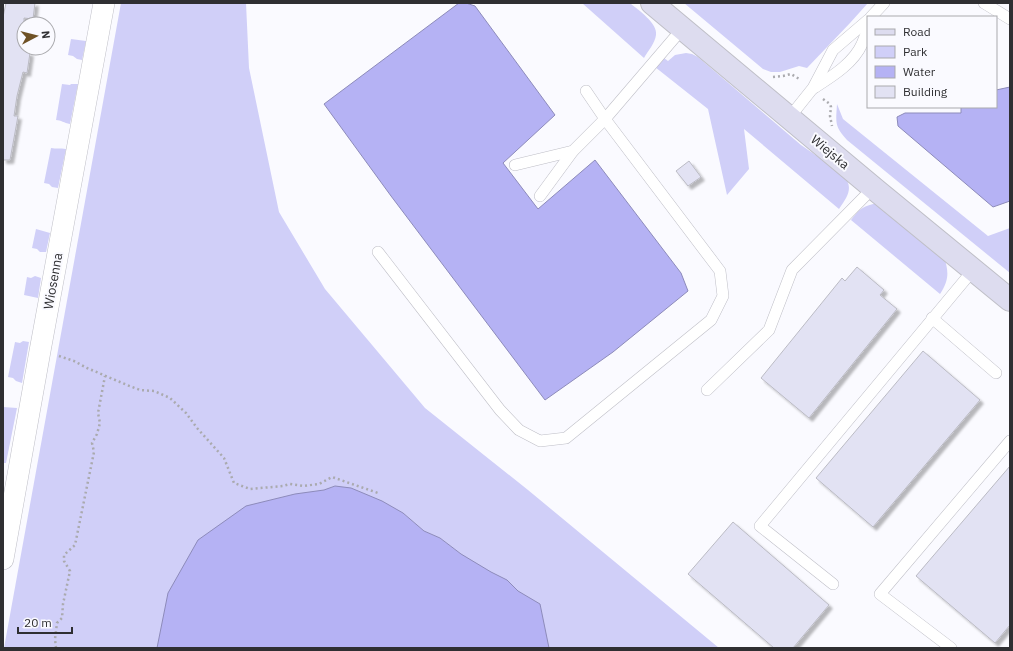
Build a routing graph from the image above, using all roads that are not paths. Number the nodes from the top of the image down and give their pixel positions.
1 (104, 3) edge
2 (652, 3) edge
3 (884, 3) edge
4 (984, 3) edge
5 (873, 16) edge
6 (1010, 19) edge
7 (867, 21) edge
8 (682, 28) junction
9 (867, 35) edge
10 (865, 46) edge
11 (813, 88) junction
12 (586, 91) dead end
13 (790, 118) junction
14 (605, 119) junction
15 (573, 151) junction
16 (515, 165) dead end
17 (873, 188) junction
18 (540, 196) dead end
19 (378, 252) dead end
20 (974, 269) junction
21 (1010, 300) edge
22 (932, 318) junction
23 (996, 373) dead end
24 (707, 390) dead end
25 (1010, 440) edge
26 (10, 472) edge
27 (3, 559) edge
28 (833, 584) dead end
29 (951, 648) edge

1 - 26 street, Wiosenna
2 - 8 street, Wiejska
3 - 5 lane
4 - 6 lane
7 - 11 lane
8 - 13 street, Wiejska
8 - 14 lane
9 - 10 lane
10 - 11 lane
11 - 13 lane
12 - 14 lane
13 - 17 street, Wiejska
14 - 15 lane
14 - 19 lane
15 - 16 lane
15 - 18 lane
17 - 20 street, Wiejska
17 - 24 lane
20 - 21 street, Wiejska
20 - 22 lane
22 - 23 lane
22 - 28 lane
25 - 29 lane
26 - 27 street, Wiosenna

